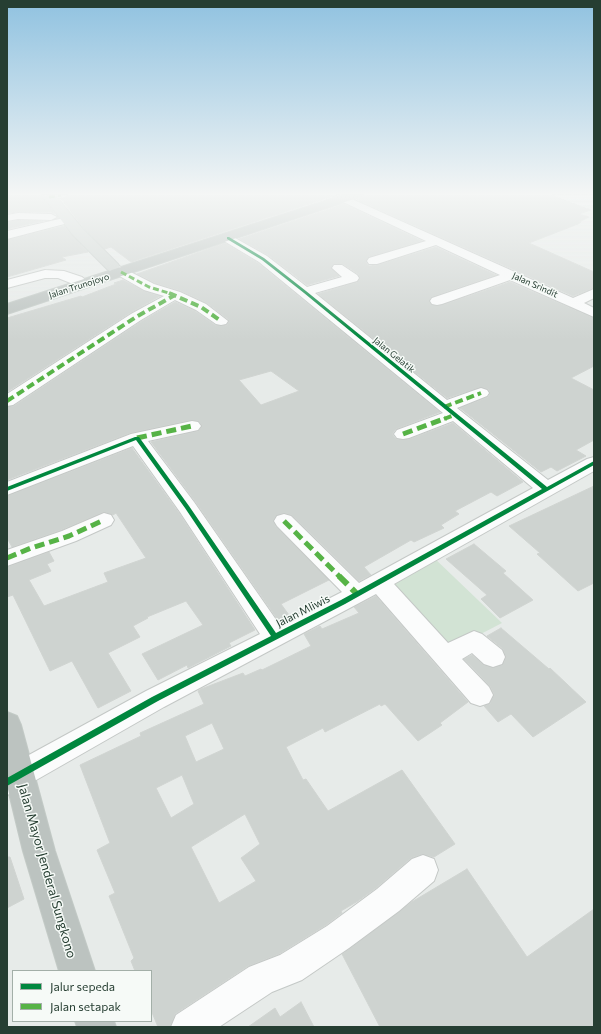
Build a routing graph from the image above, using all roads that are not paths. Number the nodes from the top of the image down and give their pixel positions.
1 (91, 243) edge
2 (194, 243) edge
3 (209, 243) edge
4 (237, 243) edge
5 (428, 243) edge
6 (435, 243) edge
7 (373, 261) dead end
8 (338, 268) dead end
9 (117, 269) junction
10 (482, 270) dead end
11 (506, 277) junction
12 (80, 282) junction
13 (7, 284) edge
14 (305, 292) junction
15 (594, 293) edge
16 (175, 295) junction
17 (437, 301) dead end
18 (7, 303) edge
19 (574, 304) junction
20 (7, 309) edge
21 (594, 313) edge
22 (221, 321) dead end
23 (482, 393) dead end
24 (7, 401) edge
25 (449, 411) junction
26 (192, 426) dead end
27 (403, 434) dead end
28 (137, 438) junction
29 (594, 463) edge
30 (7, 489) edge
31 (546, 489) junction
32 (104, 520) dead end
33 (284, 521) dead end
34 (7, 558) edge
35 (379, 582) junction
36 (357, 594) junction
37 (275, 637) junction
38 (446, 656) junction
39 (494, 657) dead end
40 (480, 694) dead end
41 (7, 724) edge
42 (14, 779) edge
43 (423, 870) dead end
44 (77, 970) edge
45 (188, 1027) edge

1 - 9 main road
2 - 9 highway, Jalan Trunojoyo
3 - 9 highway, Jalan Trunojoyo
4 - 14 street, Jalan Gelatik
5 - 7 street
6 - 11 street, Jalan Srindit
8 - 14 street
9 - 12 highway, Jalan Trunojoyo
9 - 16 street
10 - 11 street
11 - 17 street
11 - 19 street, Jalan Srindit
12 - 13 street
12 - 18 highway, Jalan Trunojoyo
12 - 20 highway, Jalan Trunojoyo
14 - 25 street, Jalan Gelatik
15 - 19 street
16 - 22 street
16 - 24 street
19 - 21 street, Jalan Srindit
23 - 25 street
25 - 27 street
25 - 31 street, Jalan Gelatik
26 - 28 street
28 - 30 street
28 - 37 street
29 - 31 street, Jalan Mliwis
31 - 35 street, Jalan Mliwis
32 - 34 street
33 - 36 street
35 - 36 street, Jalan Mliwis
35 - 38 street
36 - 37 street, Jalan Mliwis
37 - 42 street, Jalan Mliwis
38 - 39 street
38 - 40 street
41 - 42 highway, Jalan Mayor Jenderal Sungkono
42 - 44 highway, Jalan Mayor Jenderal Sungkono
43 - 45 street

